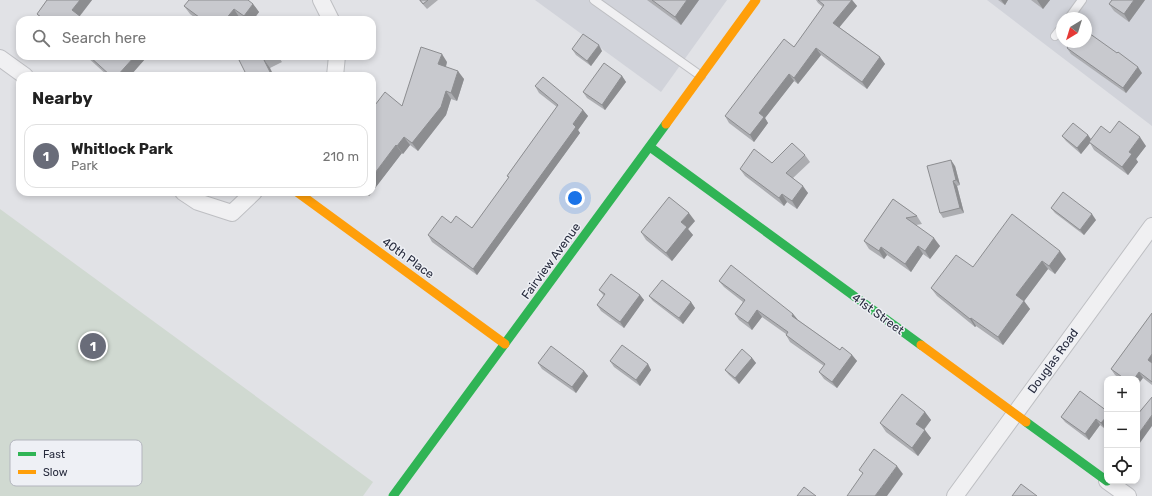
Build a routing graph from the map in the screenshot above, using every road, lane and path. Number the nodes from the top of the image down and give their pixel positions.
1 (321, 0) edge
2 (594, 0) edge
3 (756, 0) edge
4 (1082, 0) edge
5 (1073, 12) edge
6 (329, 16) edge
7 (0, 58) edge
8 (337, 60) edge
9 (19, 72) edge
10 (335, 72) edge
11 (701, 77) junction
12 (650, 147) junction
13 (189, 196) edge
14 (250, 196) edge
15 (302, 196) edge
16 (1152, 226) edge
17 (505, 344) junction
18 (1015, 414) junction
19 (1104, 479) edge
20 (1111, 484) edge
21 (393, 496) edge
22 (955, 496) edge
23 (1128, 496) edge

1 - 6 street
2 - 11 lane
3 - 11 street, Fairview Avenue
4 - 5 lane
7 - 9 street
8 - 10 street
11 - 12 street, Fairview Avenue
12 - 17 street, Fairview Avenue
12 - 18 street, 41st Street
13 - 14 street
15 - 17 street, 40th Place
16 - 18 street, Douglas Road
17 - 21 street, Fairview Avenue
18 - 19 street, 41st Street
18 - 22 street, Douglas Road
20 - 23 street, 41st Street

